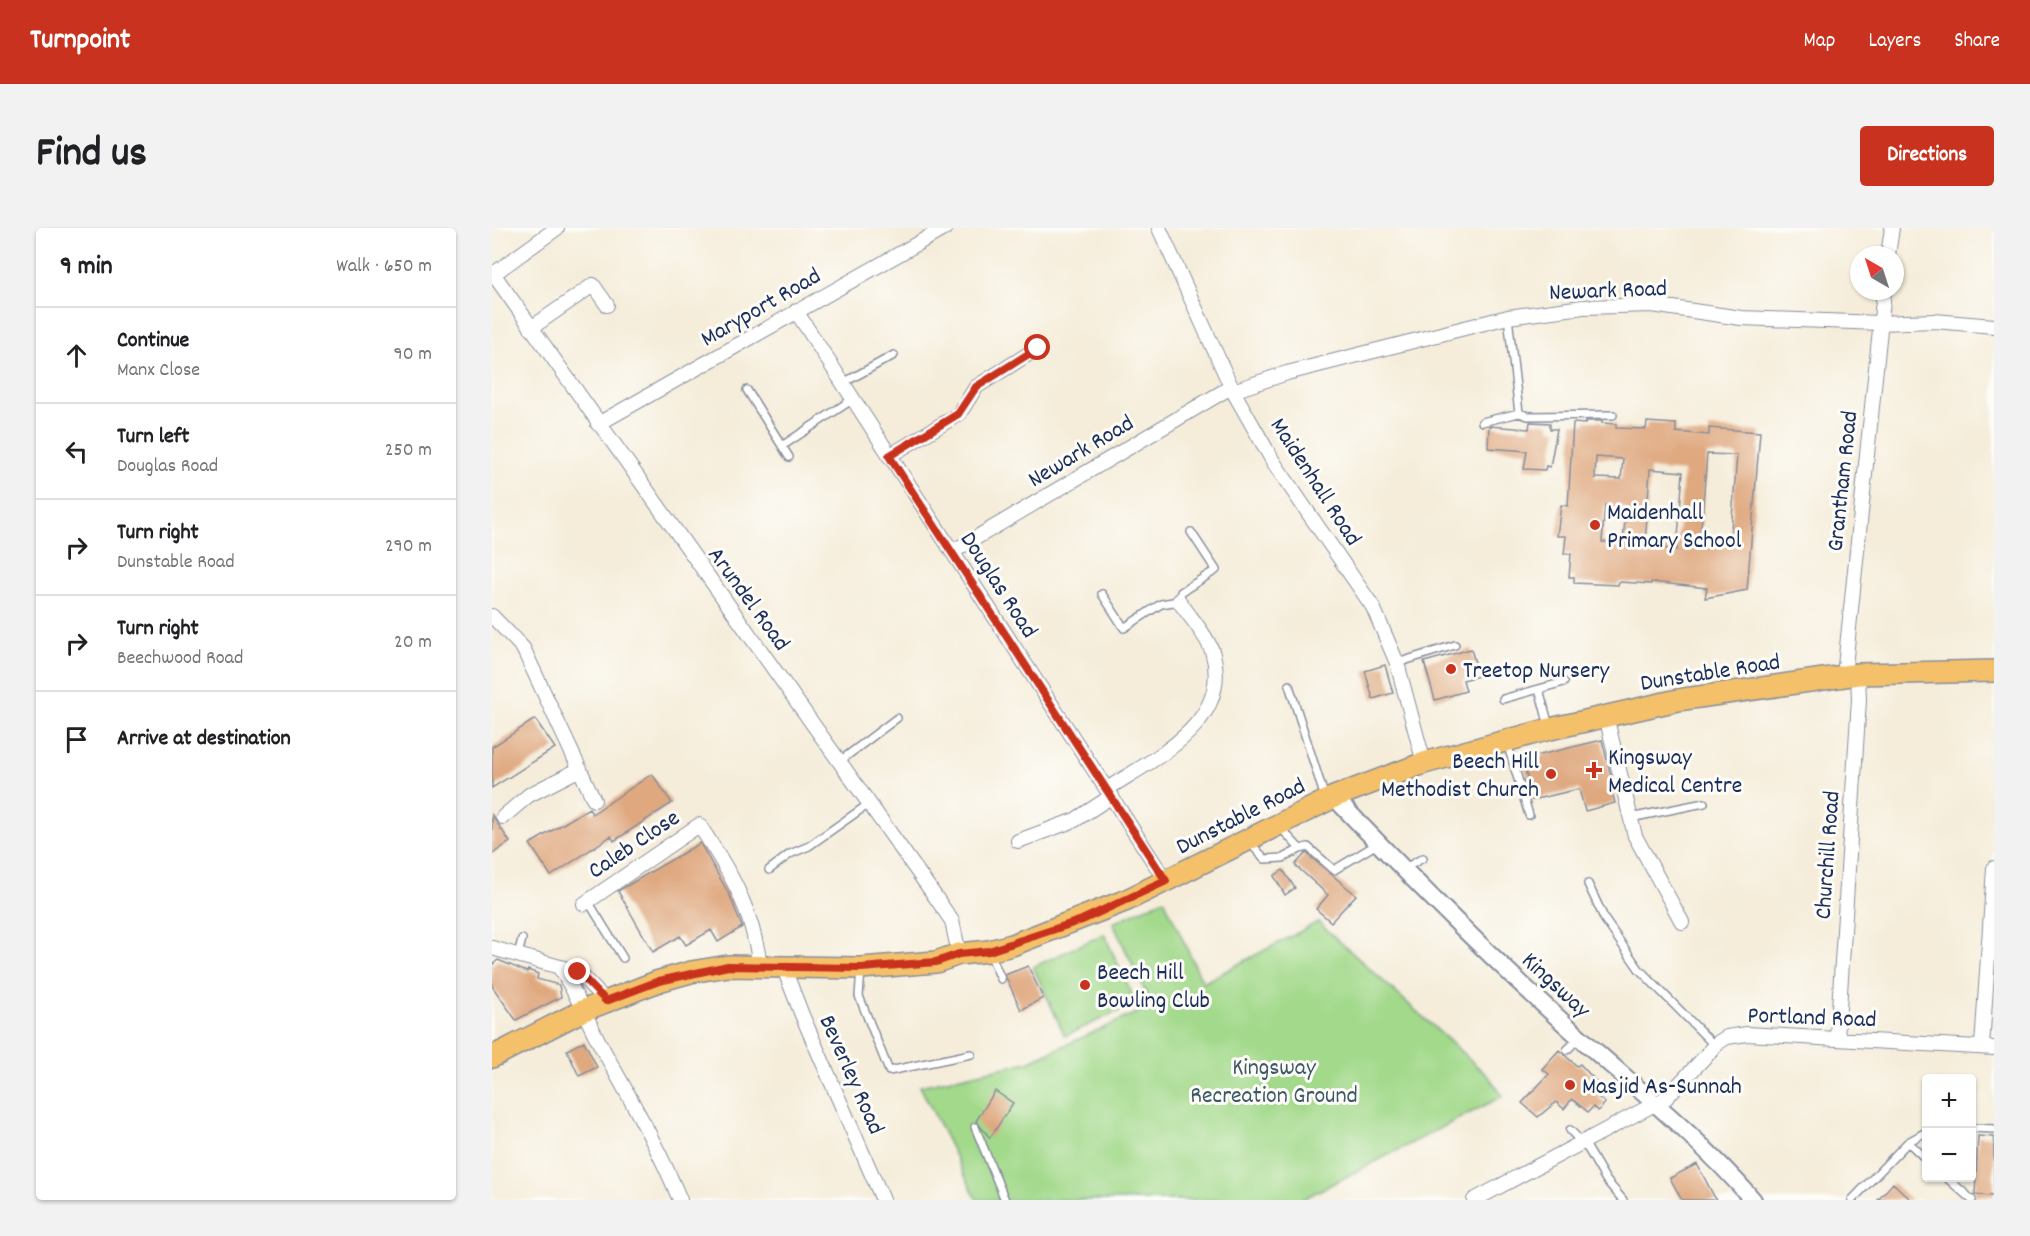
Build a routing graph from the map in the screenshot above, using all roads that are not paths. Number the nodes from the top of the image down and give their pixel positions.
1 (556, 228) edge
2 (945, 228) edge
3 (1159, 228) edge
4 (1892, 228) edge
5 (1889, 246) edge
6 (492, 274) edge
7 (1883, 300) edge
8 (607, 305) dead end
9 (796, 311) junction
10 (1508, 317) junction
11 (1880, 323) junction
12 (1994, 326) edge
13 (531, 328) junction
14 (1038, 348) dead end
15 (894, 355) dead end
16 (843, 383) junction
17 (1232, 389) junction
18 (747, 390) dead end
19 (853, 399) junction
20 (1519, 413) junction
21 (1613, 415) dead end
22 (1482, 422) dead end
23 (598, 424) junction
24 (782, 446) junction
25 (889, 456) junction
26 (789, 457) dead end
27 (1191, 532) dead end
28 (952, 552) junction
29 (1102, 594) dead end
30 (1179, 601) junction
31 (492, 616) edge
32 (1455, 645) dead end
33 (1397, 663) junction
34 (1994, 671) edge
35 (1851, 675) junction
36 (1564, 682) dead end
37 (1289, 685) dead end
38 (1539, 689) junction
39 (1503, 699) dead end
40 (1606, 716) junction
41 (897, 718) dead end
42 (1550, 729) junction
43 (1506, 740) junction
44 (840, 761) junction
45 (1424, 763) junction
46 (580, 769) junction
47 (1110, 792) junction
48 (1330, 799) junction
49 (594, 800) dead end
50 (870, 803) junction
51 (1704, 803) dead end
52 (1529, 815) dead end
53 (503, 817) dead end
54 (1629, 818) junction
55 (1277, 824) junction
56 (1247, 839) junction
57 (1018, 841) dead end
58 (1377, 844) junction
59 (1300, 849) junction
60 (1423, 858) dead end
61 (1994, 868) edge
62 (1402, 869) junction
63 (769, 870) dead end
64 (1166, 881) junction
65 (1588, 884) dead end
66 (586, 903) joint
67 (1682, 922) dead end
68 (522, 939) dead end
69 (492, 948) edge
70 (989, 951) junction
71 (959, 954) junction
72 (518, 955) junction
73 (623, 958) dead end
74 (760, 966) junction
75 (783, 966) junction
76 (559, 967) junction
77 (861, 968) junction
78 (1001, 979) dead end
79 (606, 1001) junction
80 (582, 1011) junction
81 (1580, 1037) junction
82 (1837, 1039) junction
83 (1715, 1046) junction
84 (1988, 1047) edge
85 (1567, 1050) dead end
86 (971, 1054) dead end
87 (492, 1057) edge
88 (1656, 1105) junction
89 (975, 1127) dead end
90 (1976, 1128) edge
91 (1994, 1129) edge
92 (1570, 1130) dead end
93 (1922, 1134) edge
94 (1908, 1142) junction
95 (1583, 1144) junction
96 (1922, 1155) edge
97 (1951, 1182) edge
98 (680, 1200) edge
99 (884, 1200) edge
100 (1005, 1200) edge
101 (1474, 1200) edge
102 (1623, 1200) edge
103 (1753, 1200) edge
104 (1852, 1200) edge
105 (1971, 1200) edge

1 - 6 street
2 - 9 street, Maryport Road
3 - 17 street, Maidenhall Road
4 - 5 street
6 - 13 street, Arundel Road
7 - 11 street, Grantham Road
8 - 13 street
9 - 16 street, Douglas Road
9 - 23 street, Maryport Road
10 - 11 street, Newark Road
10 - 17 street, Newark Road
10 - 20 lane
11 - 12 street, Newark Road
11 - 35 street, Grantham Road
13 - 23 street, Arundel Road
14 - 25 street
15 - 16 lane
16 - 19 street, Douglas Road
17 - 28 street, Newark Road
17 - 33 street, Maidenhall Road
18 - 24 lane
19 - 24 lane
19 - 25 street, Douglas Road
20 - 21 lane
20 - 22 lane
23 - 44 street, Arundel Road
24 - 26 lane
25 - 28 street, Douglas Road
27 - 30 lane
28 - 47 street, Douglas Road
29 - 30 lane
30 - 47 street
31 - 46 street
32 - 33 lane
33 - 45 street, Maidenhall Road
34 - 35 main road, Dunstable Road
35 - 40 main road, Dunstable Road
35 - 82 street, Churchill Road
36 - 38 lane
37 - 48 lane
38 - 39 lane
38 - 42 lane
40 - 42 main road, Dunstable Road
40 - 54 street
41 - 44 lane
42 - 43 main road, Dunstable Road
43 - 45 main road, Dunstable Road
43 - 52 lane
44 - 50 street, Arundel Road
45 - 48 main road, Dunstable Road
46 - 49 street
46 - 53 street
47 - 57 street
47 - 64 street, Douglas Road
48 - 55 main road, Dunstable Road
48 - 58 street, Kingsway
50 - 63 lane
50 - 71 street, Arundel Road
51 - 54 lane
54 - 67 street
55 - 56 main road, Dunstable Road
55 - 59 lane
56 - 59 lane
56 - 64 main road, Dunstable Road
58 - 59 lane
58 - 62 street, Kingsway
60 - 62 lane
61 - 84 street
62 - 81 street, Kingsway
64 - 70 main road, Dunstable Road
65 - 83 lane
66 - 73 lane
66 - 74 street, Caleb Close
68 - 72 lane
69 - 72 street
70 - 71 main road, Dunstable Road
70 - 78 lane
71 - 77 main road, Dunstable Road
72 - 76 street
74 - 75 main road, Dunstable Road
74 - 79 main road, Dunstable Road
75 - 77 main road, Dunstable Road
75 - 99 street, Beverley Road
76 - 79 street
76 - 80 street
77 - 86 lane
79 - 80 main road, Dunstable Road
80 - 87 main road, Dunstable Road
80 - 98 street
81 - 85 lane
81 - 88 street, Kingsway
82 - 83 street, Portland Road
82 - 84 street, Portland Road
83 - 88 street, Portland Road
88 - 95 street, Portland Road
88 - 103 street, Kingsway
89 - 100 lane
90 - 91 lane
92 - 95 lane
93 - 94 lane
94 - 96 lane
94 - 104 lane
95 - 101 street, Portland Road
95 - 102 lane
97 - 105 lane

